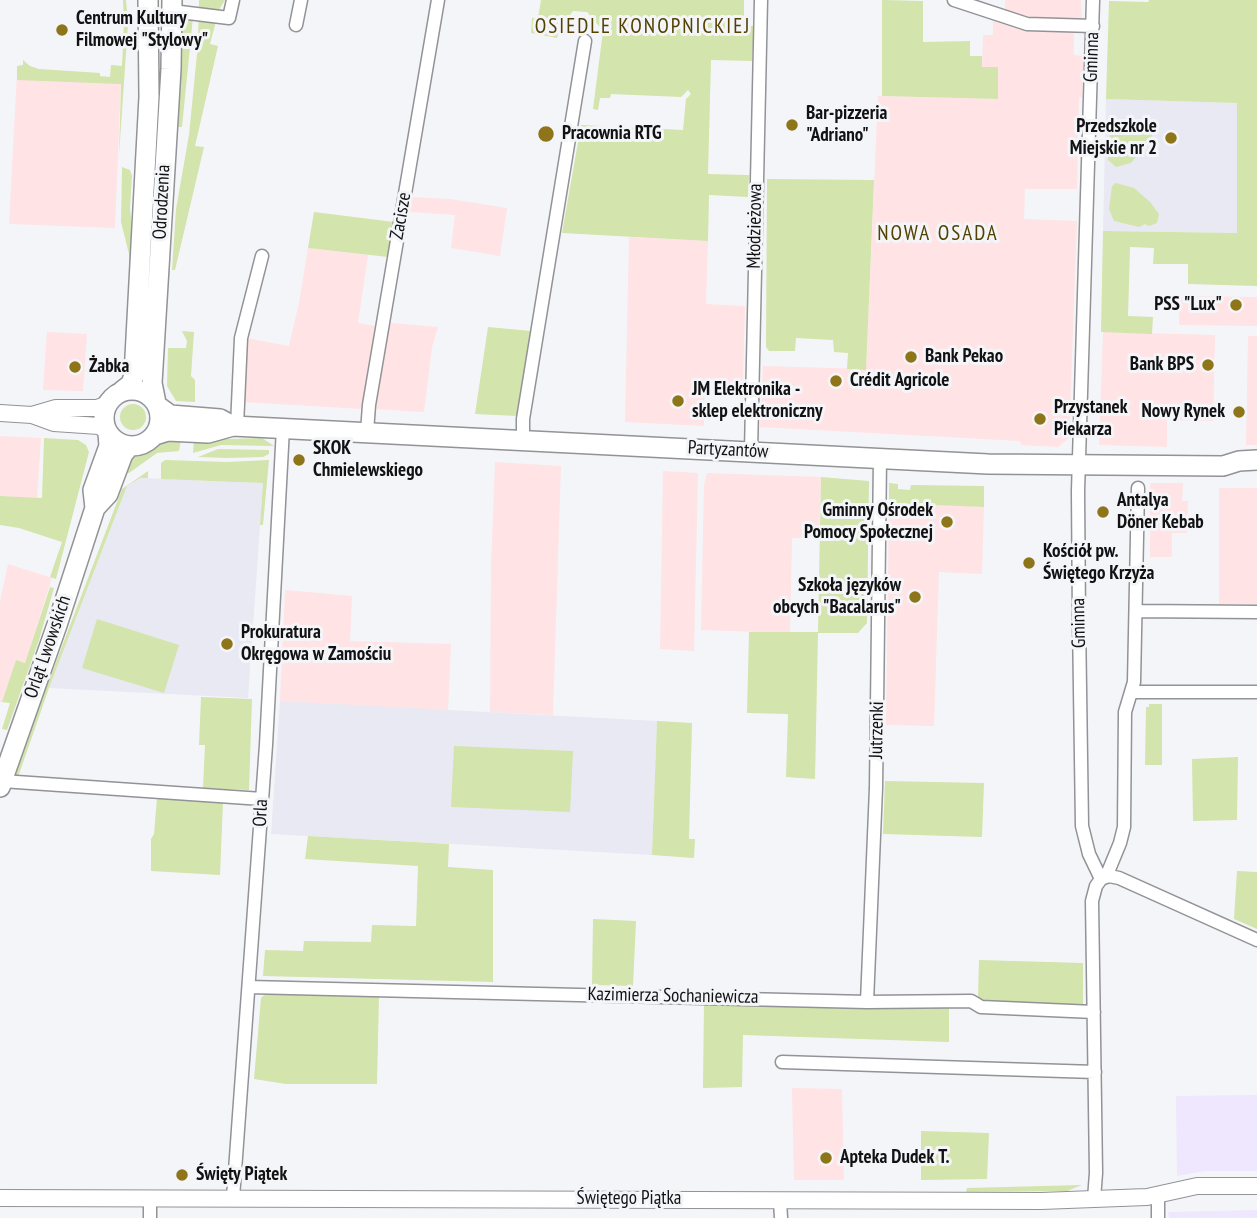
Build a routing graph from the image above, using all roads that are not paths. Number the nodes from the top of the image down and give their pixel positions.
1 (148, 0) edge
2 (233, 0) edge
3 (301, 0) edge
4 (438, 0) edge
5 (761, 0) edge
6 (954, 0) edge
7 (1093, 0) edge
8 (172, 6) edge
9 (296, 25) dead end
10 (1093, 26) junction
11 (585, 41) dead end
12 (262, 256) dead end
13 (115, 398) junction
14 (158, 405) junction
15 (0, 414) edge
16 (32, 415) junction
17 (235, 426) junction
18 (283, 428) junction
19 (108, 432) junction
20 (367, 432) junction
21 (155, 435) junction
22 (523, 440) junction
23 (130, 446) junction
24 (751, 451) junction
25 (880, 458) junction
26 (1257, 460) edge
27 (1080, 465) junction
28 (1223, 466) junction
29 (1257, 473) edge
30 (1138, 488) dead end
31 (95, 508) junction
32 (1136, 611) junction
33 (1257, 612) edge
34 (1132, 692) junction
35 (1257, 692) edge
36 (1, 784) edge
37 (262, 799) junction
38 (1103, 878) junction
39 (1257, 940) edge
40 (249, 986) junction
41 (867, 1002) junction
42 (1094, 1012) junction
43 (782, 1062) dead end
44 (1095, 1072) junction
45 (1257, 1186) edge
46 (1158, 1195) junction
47 (0, 1198) edge
48 (150, 1198) junction
49 (233, 1198) junction
50 (1094, 1199) junction
51 (780, 1200) junction
52 (150, 1218) edge
53 (781, 1218) edge
54 (1158, 1218) edge

1 - 13 main road, Odrodzenia
2 - 8 street
3 - 9 street
4 - 20 street, Zacisze
5 - 24 street, Młodzieżowa
6 - 10 street
7 - 10 street, Gminna
8 - 14 main road, Odrodzenia
10 - 27 street, Gminna
11 - 22 street
12 - 17 street
13 - 14 main road
13 - 16 street
13 - 19 main road
14 - 17 main road, Partyzantów
14 - 21 main road
15 - 16 street
16 - 19 street
17 - 18 main road, Partyzantów
17 - 21 main road, Partyzantów
18 - 20 main road, Partyzantów
18 - 37 street, Orla
19 - 23 main road
19 - 31 main road, Orląt Lwowskich
20 - 22 main road, Partyzantów
21 - 23 main road
22 - 24 main road, Partyzantów
23 - 31 main road, Orląt Lwowskich
24 - 25 main road, Partyzantów
25 - 27 main road, Partyzantów
25 - 41 street, Jutrzenki
26 - 28 main road, Partyzantów
27 - 28 main road, Partyzantów
27 - 38 street, Gminna
28 - 29 main road, Partyzantów
30 - 32 street
31 - 36 main road, Orląt Lwowskich
32 - 33 street
32 - 34 street
34 - 35 street
34 - 38 street
36 - 37 street
37 - 40 street, Orla
38 - 39 street
38 - 42 street
40 - 41 street, Kazimierza Sochaniewicza
40 - 49 street, Orla
41 - 42 street, Kazimierza Sochaniewicza
42 - 44 street
43 - 44 street
44 - 50 street
45 - 46 street, Świętego Piątka
46 - 50 street, Świętego Piątka
46 - 54 street
47 - 48 street, Świętego Piątka
48 - 49 street, Świętego Piątka
48 - 52 street
49 - 51 street, Świętego Piątka
50 - 51 street, Świętego Piątka
51 - 53 street

